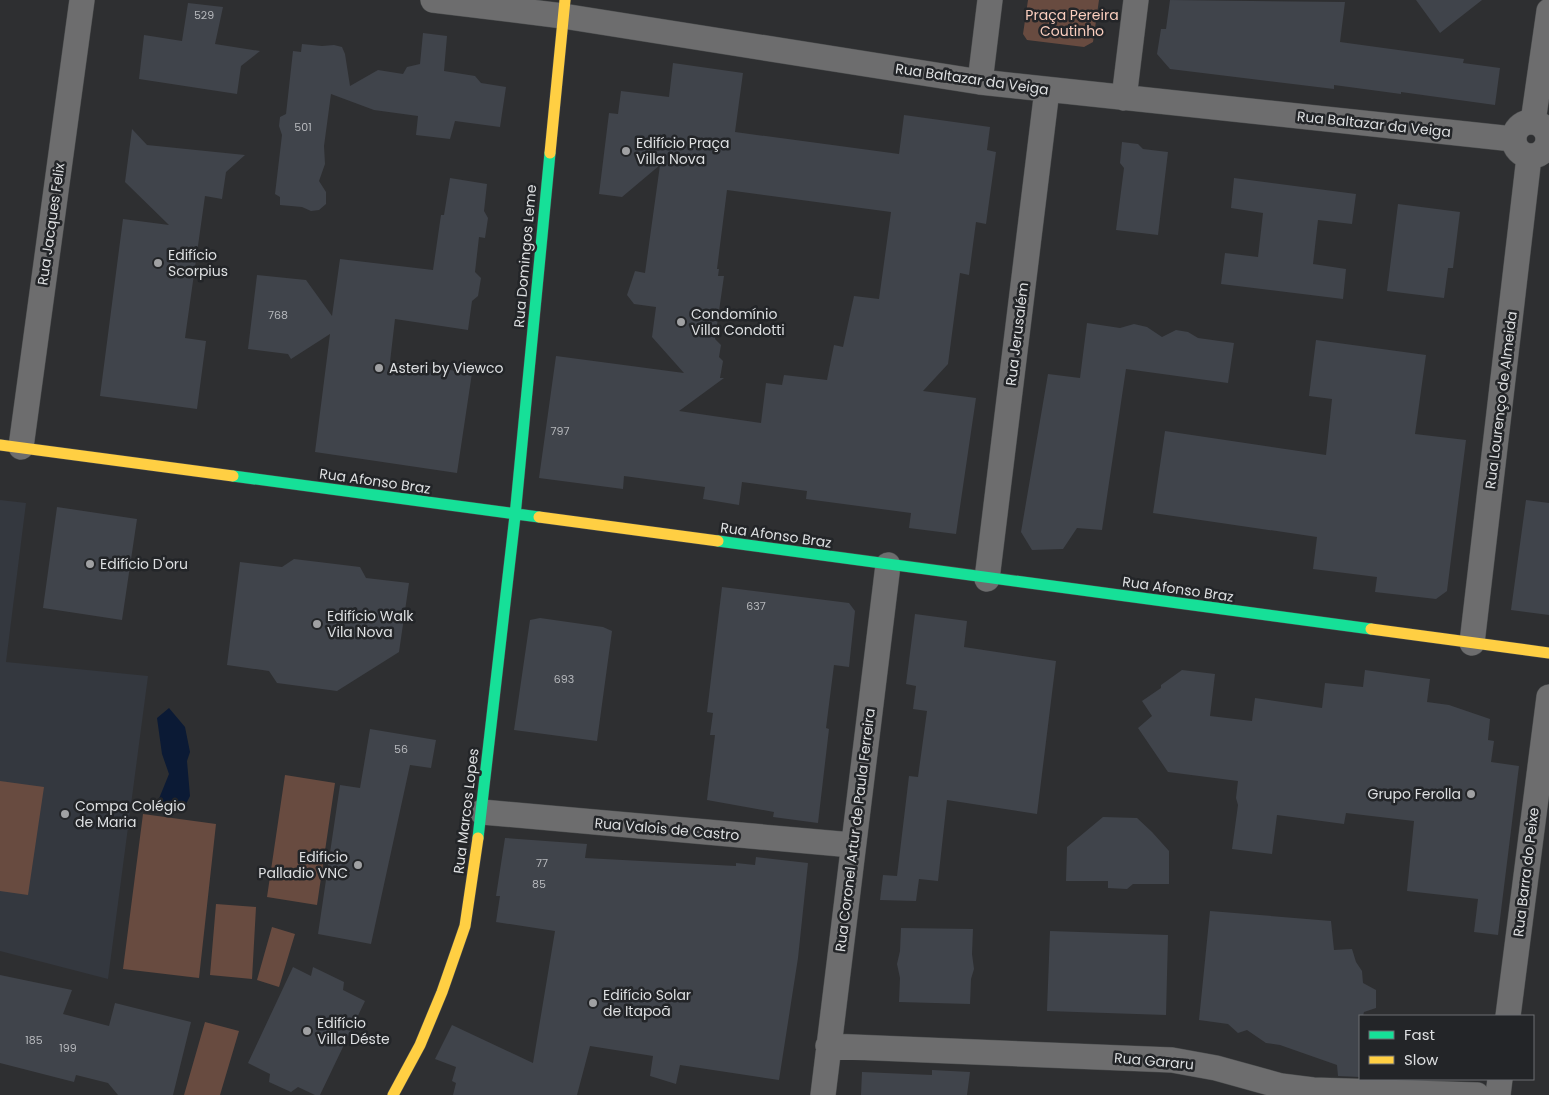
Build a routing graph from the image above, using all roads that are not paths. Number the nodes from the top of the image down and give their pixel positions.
1 (82, 0) edge
2 (433, 0) edge
3 (990, 0) edge
4 (1136, 0) edge
5 (564, 8) edge
6 (1549, 11) edge
7 (980, 82) junction
8 (1047, 90) junction
9 (1124, 98) junction
10 (1535, 146) edge
11 (10, 446) edge
12 (515, 516) junction
13 (888, 565) junction
14 (986, 579) junction
15 (1472, 643) junction
16 (1549, 653) edge
17 (1549, 697) edge
18 (482, 812) junction
19 (852, 846) junction
20 (1508, 1015) edge
21 (828, 1046) junction
22 (1500, 1080) edge
23 (1249, 1087) edge
24 (393, 1095) edge
25 (823, 1095) edge
26 (1476, 1095) edge
27 (1498, 1095) edge

1 - 11 street, Rua Jacques Felix
2 - 5 street, Rua Baltazar da Veiga
3 - 7 street
4 - 9 street
5 - 7 street, Rua Baltazar da Veiga
5 - 12 street, Rua Domingos Leme
6 - 10 street
7 - 8 street, Rua Baltazar da Veiga
8 - 9 street, Rua Baltazar da Veiga
8 - 14 street, Rua Jerusalém
9 - 10 street, Rua Baltazar da Veiga
10 - 15 street, Rua Lourenço de Almeida
11 - 12 street, Rua Afonso Braz
12 - 13 street, Rua Afonso Braz
12 - 18 street, Rua Marcos Lopes
13 - 14 street, Rua Afonso Braz
13 - 19 street, Rua Coronel Artur de Paula Ferreira
14 - 15 street, Rua Afonso Braz
15 - 16 street, Rua Afonso Braz
17 - 20 street, Rua Barra do Peixe
18 - 19 street, Rua Valois de Castro
18 - 24 street, Rua Marcos Lopes
19 - 21 street, Rua Coronel Artur de Paula Ferreira
21 - 23 street, Rua Gararu
21 - 25 street, Rua Coronel Artur de Paula Ferreira
22 - 27 street
23 - 26 street, Rua Gararu

